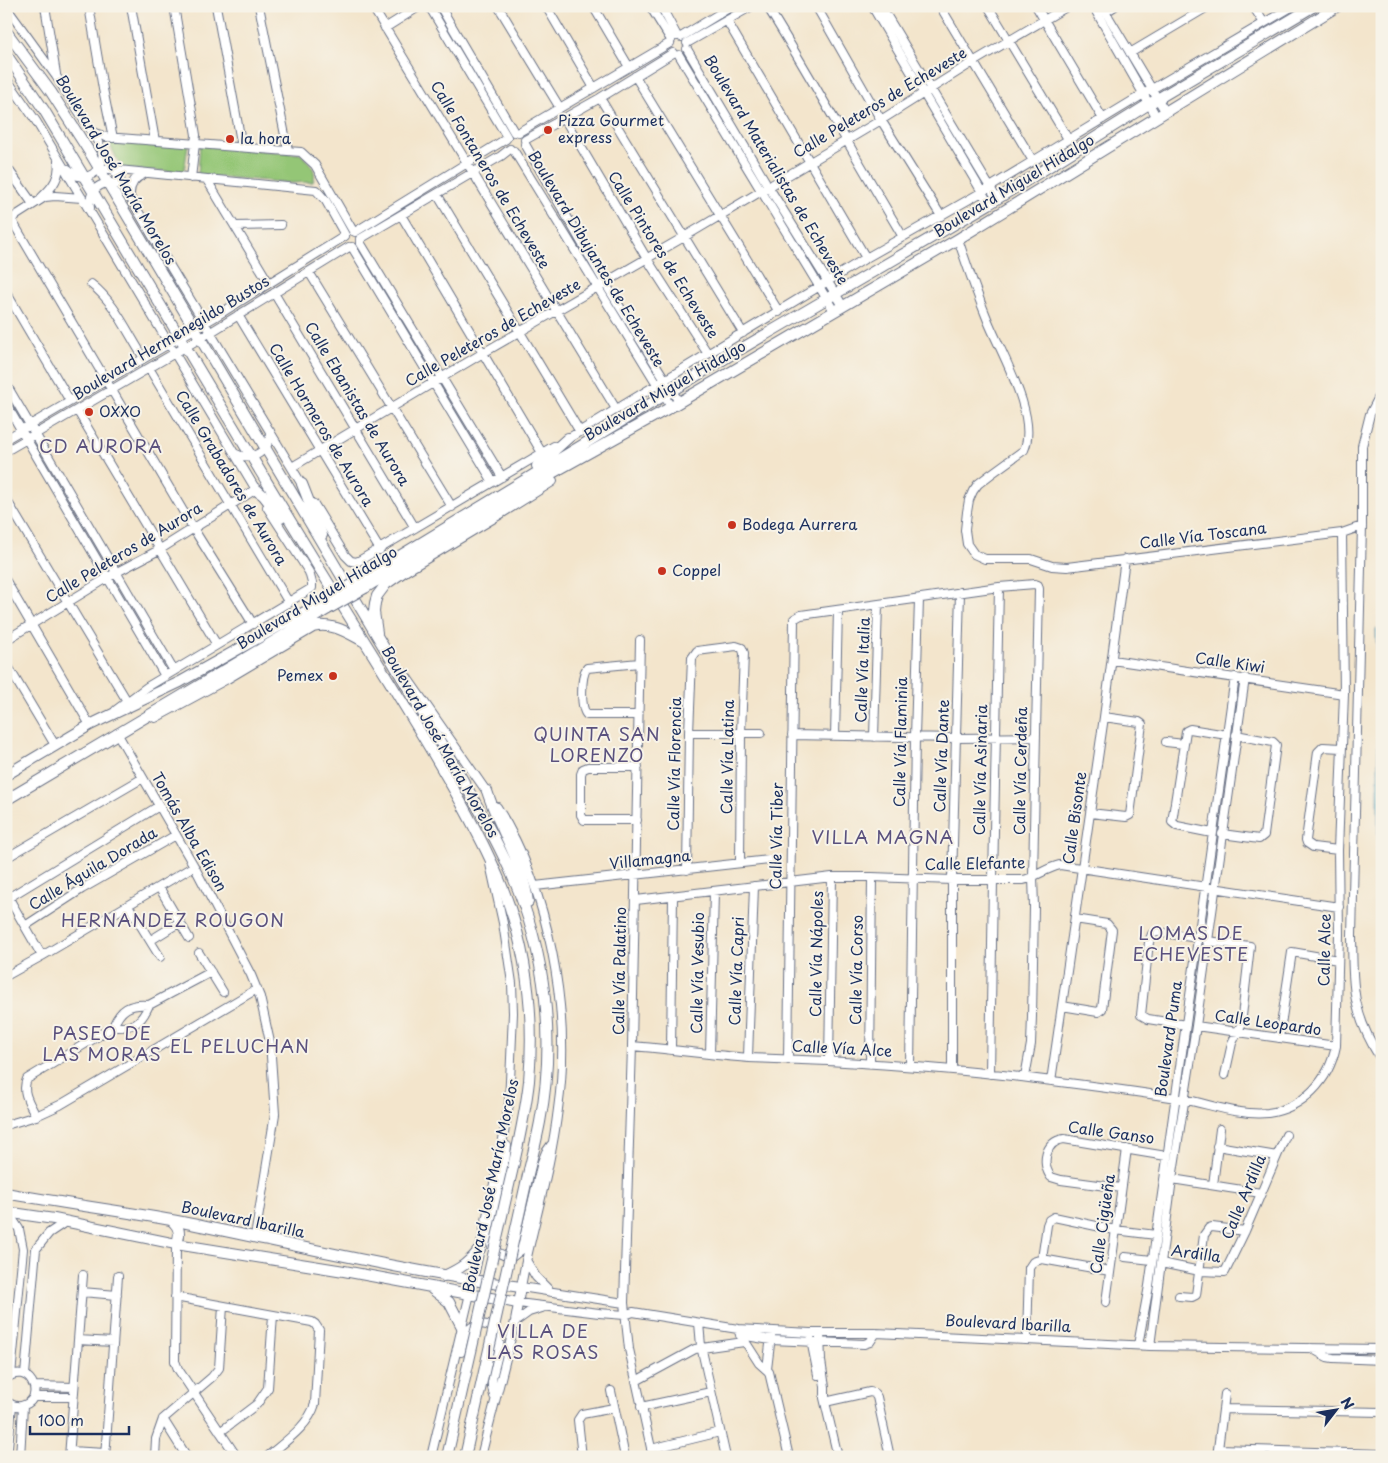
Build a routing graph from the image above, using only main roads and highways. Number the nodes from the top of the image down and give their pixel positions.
1 (1314, 6) edge
2 (1338, 6) edge
3 (6, 31) edge
4 (6, 54) edge
5 (568, 438) road end
6 (599, 446) junction
7 (302, 484) road end
8 (518, 484) junction
9 (256, 489) road end
10 (315, 561) junction
11 (333, 564) junction
12 (362, 584) junction
13 (326, 605) junction
14 (379, 640) junction
15 (365, 642) junction
16 (128, 726) junction
17 (6, 775) edge
18 (487, 791) road end
19 (6, 800) edge
20 (529, 921) junction
21 (6, 1193) edge
22 (104, 1210) junction
23 (7, 1212) edge
24 (54, 1219) junction
25 (172, 1220) junction
26 (176, 1244) junction
27 (480, 1248) road end
28 (444, 1276) junction
29 (429, 1286) junction
30 (521, 1287) road end
31 (518, 1303) road end
32 (462, 1327) road end
33 (447, 1457) edge
34 (465, 1457) edge

1 - 8 main road, Boulevard Miguel Hidalgo
2 - 6 main road, Boulevard Miguel Hidalgo
3 - 11 main road, Boulevard José María Morelos
4 - 10 main road, Boulevard José María Morelos
5 - 8 main road
6 - 12 main road, Boulevard Miguel Hidalgo
6 - 14 main road
7 - 11 main road
8 - 12 main road, Boulevard Miguel Hidalgo
9 - 10 main road
10 - 15 main road, Boulevard José María Morelos
11 - 14 main road, Boulevard José María Morelos
12 - 13 main road, Boulevard Miguel Hidalgo, bridge
13 - 16 main road, Boulevard Miguel Hidalgo
13 - 17 main road, Boulevard Miguel Hidalgo
14 - 20 main road, Boulevard José María Morelos
15 - 16 main road
15 - 33 main road, Boulevard José María Morelos, bridge
16 - 19 main road, Boulevard Miguel Hidalgo
18 - 20 main road
20 - 34 main road, Boulevard José María Morelos, bridge
21 - 22 main road, Boulevard Ibarilla
22 - 24 main road
22 - 25 main road, Boulevard Ibarilla
23 - 24 main road, Boulevard Ibarilla
24 - 26 main road, Boulevard Ibarilla
25 - 26 main road
25 - 28 main road, Boulevard Ibarilla
26 - 29 main road, Boulevard Ibarilla
27 - 28 main road
28 - 30 main road, Boulevard Ibarilla
29 - 31 main road, Boulevard Ibarilla
29 - 32 main road

